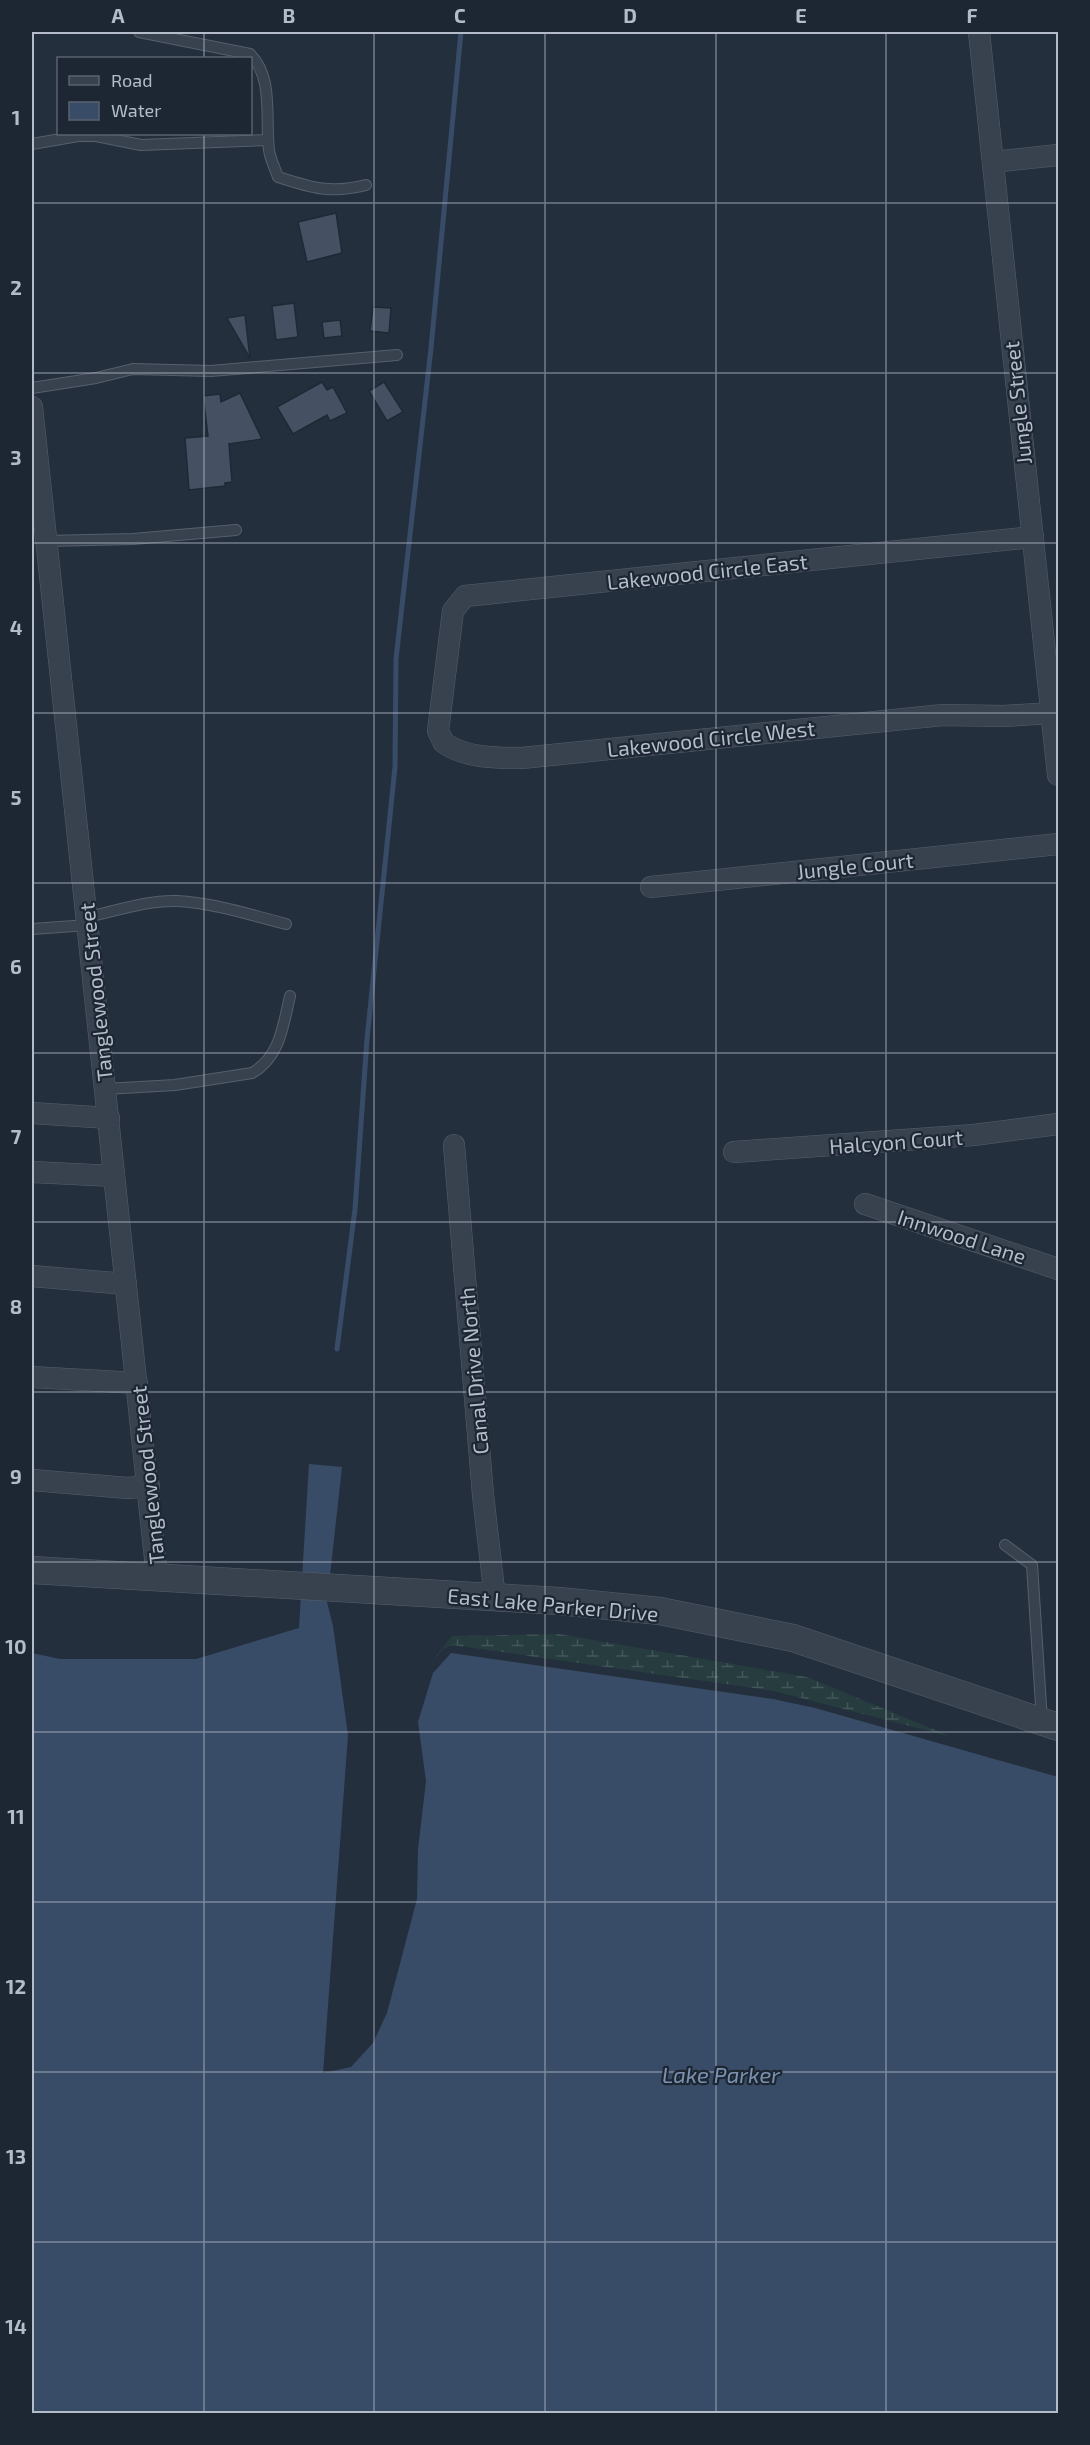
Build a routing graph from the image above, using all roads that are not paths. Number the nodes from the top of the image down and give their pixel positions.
1 (139, 32) edge
2 (979, 32) edge
3 (268, 140) junction
4 (32, 144) edge
5 (1059, 155) edge
6 (993, 162) junction
7 (366, 185) dead end
8 (397, 355) dead end
9 (32, 388) edge
10 (32, 407) edge
11 (236, 530) dead end
12 (1033, 537) junction
13 (46, 541) junction
14 (445, 674) joint
15 (1052, 713) junction
16 (1059, 775) edge
17 (1059, 844) edge
18 (651, 887) dead end
19 (87, 921) junction
20 (286, 924) dead end
21 (32, 929) edge
22 (290, 996) dead end
23 (105, 1089) junction
24 (32, 1113) edge
25 (109, 1118) junction
26 (1059, 1124) edge
27 (454, 1144) dead end
28 (734, 1152) dead end
29 (32, 1172) edge
30 (114, 1176) junction
31 (865, 1204) dead end
32 (1059, 1269) edge
33 (32, 1276) edge
34 (126, 1284) junction
35 (32, 1377) edge
36 (137, 1383) junction
37 (32, 1480) edge
38 (149, 1486) junction
39 (1005, 1545) dead end
40 (32, 1570) edge
41 (158, 1577) junction
42 (495, 1598) junction
43 (1050, 1724) edge

1 - 3 lane
2 - 6 street, Jungle Street
3 - 4 lane
3 - 7 lane
5 - 6 street
6 - 12 street, Jungle Street
8 - 9 lane
10 - 13 street, Tanglewood Street
11 - 13 lane
12 - 14 street, Lakewood Circle East
12 - 15 street, Jungle Street
13 - 19 street, Tanglewood Street
14 - 15 street, Lakewood Circle West
15 - 16 street, Jungle Street
17 - 18 street, Jungle Court
19 - 20 lane
19 - 21 lane
19 - 23 street, Tanglewood Street
22 - 23 lane
23 - 25 street, Tanglewood Street
24 - 25 street
25 - 30 street, Tanglewood Street
26 - 28 street, Halcyon Court
27 - 42 street, Canal Drive North
29 - 30 street
30 - 34 street, Tanglewood Street
31 - 32 street, Innwood Lane
33 - 34 street
34 - 36 street, Tanglewood Street
35 - 36 street
36 - 38 street, Tanglewood Street
37 - 38 street
38 - 41 street, Tanglewood Street
39 - 43 lane
40 - 41 street, East Lake Parker Drive
41 - 42 street, East Lake Parker Drive
42 - 43 street, East Lake Parker Drive

